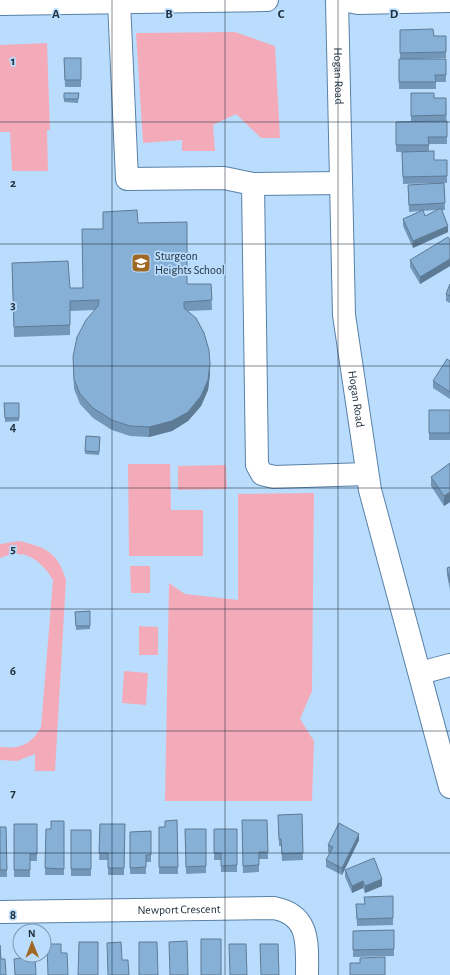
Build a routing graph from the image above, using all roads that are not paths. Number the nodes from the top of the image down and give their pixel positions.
1 (267, 0) edge
2 (337, 0) edge
3 (342, 0) edge
4 (450, 1) edge
5 (119, 2) junction
6 (0, 4) edge
7 (341, 183) junction
8 (253, 184) junction
9 (367, 474) junction
10 (450, 665) edge
11 (420, 673) junction
12 (450, 787) edge
13 (0, 912) edge
14 (307, 975) edge

1 - 5 street
2 - 7 street, Hogan Road
3 - 4 street
5 - 6 street
5 - 8 street
7 - 8 street
7 - 9 street, Hogan Road
8 - 9 street
9 - 11 street, Hogan Road
10 - 11 street
11 - 12 street, Hogan Road
13 - 14 street, Newport Crescent

